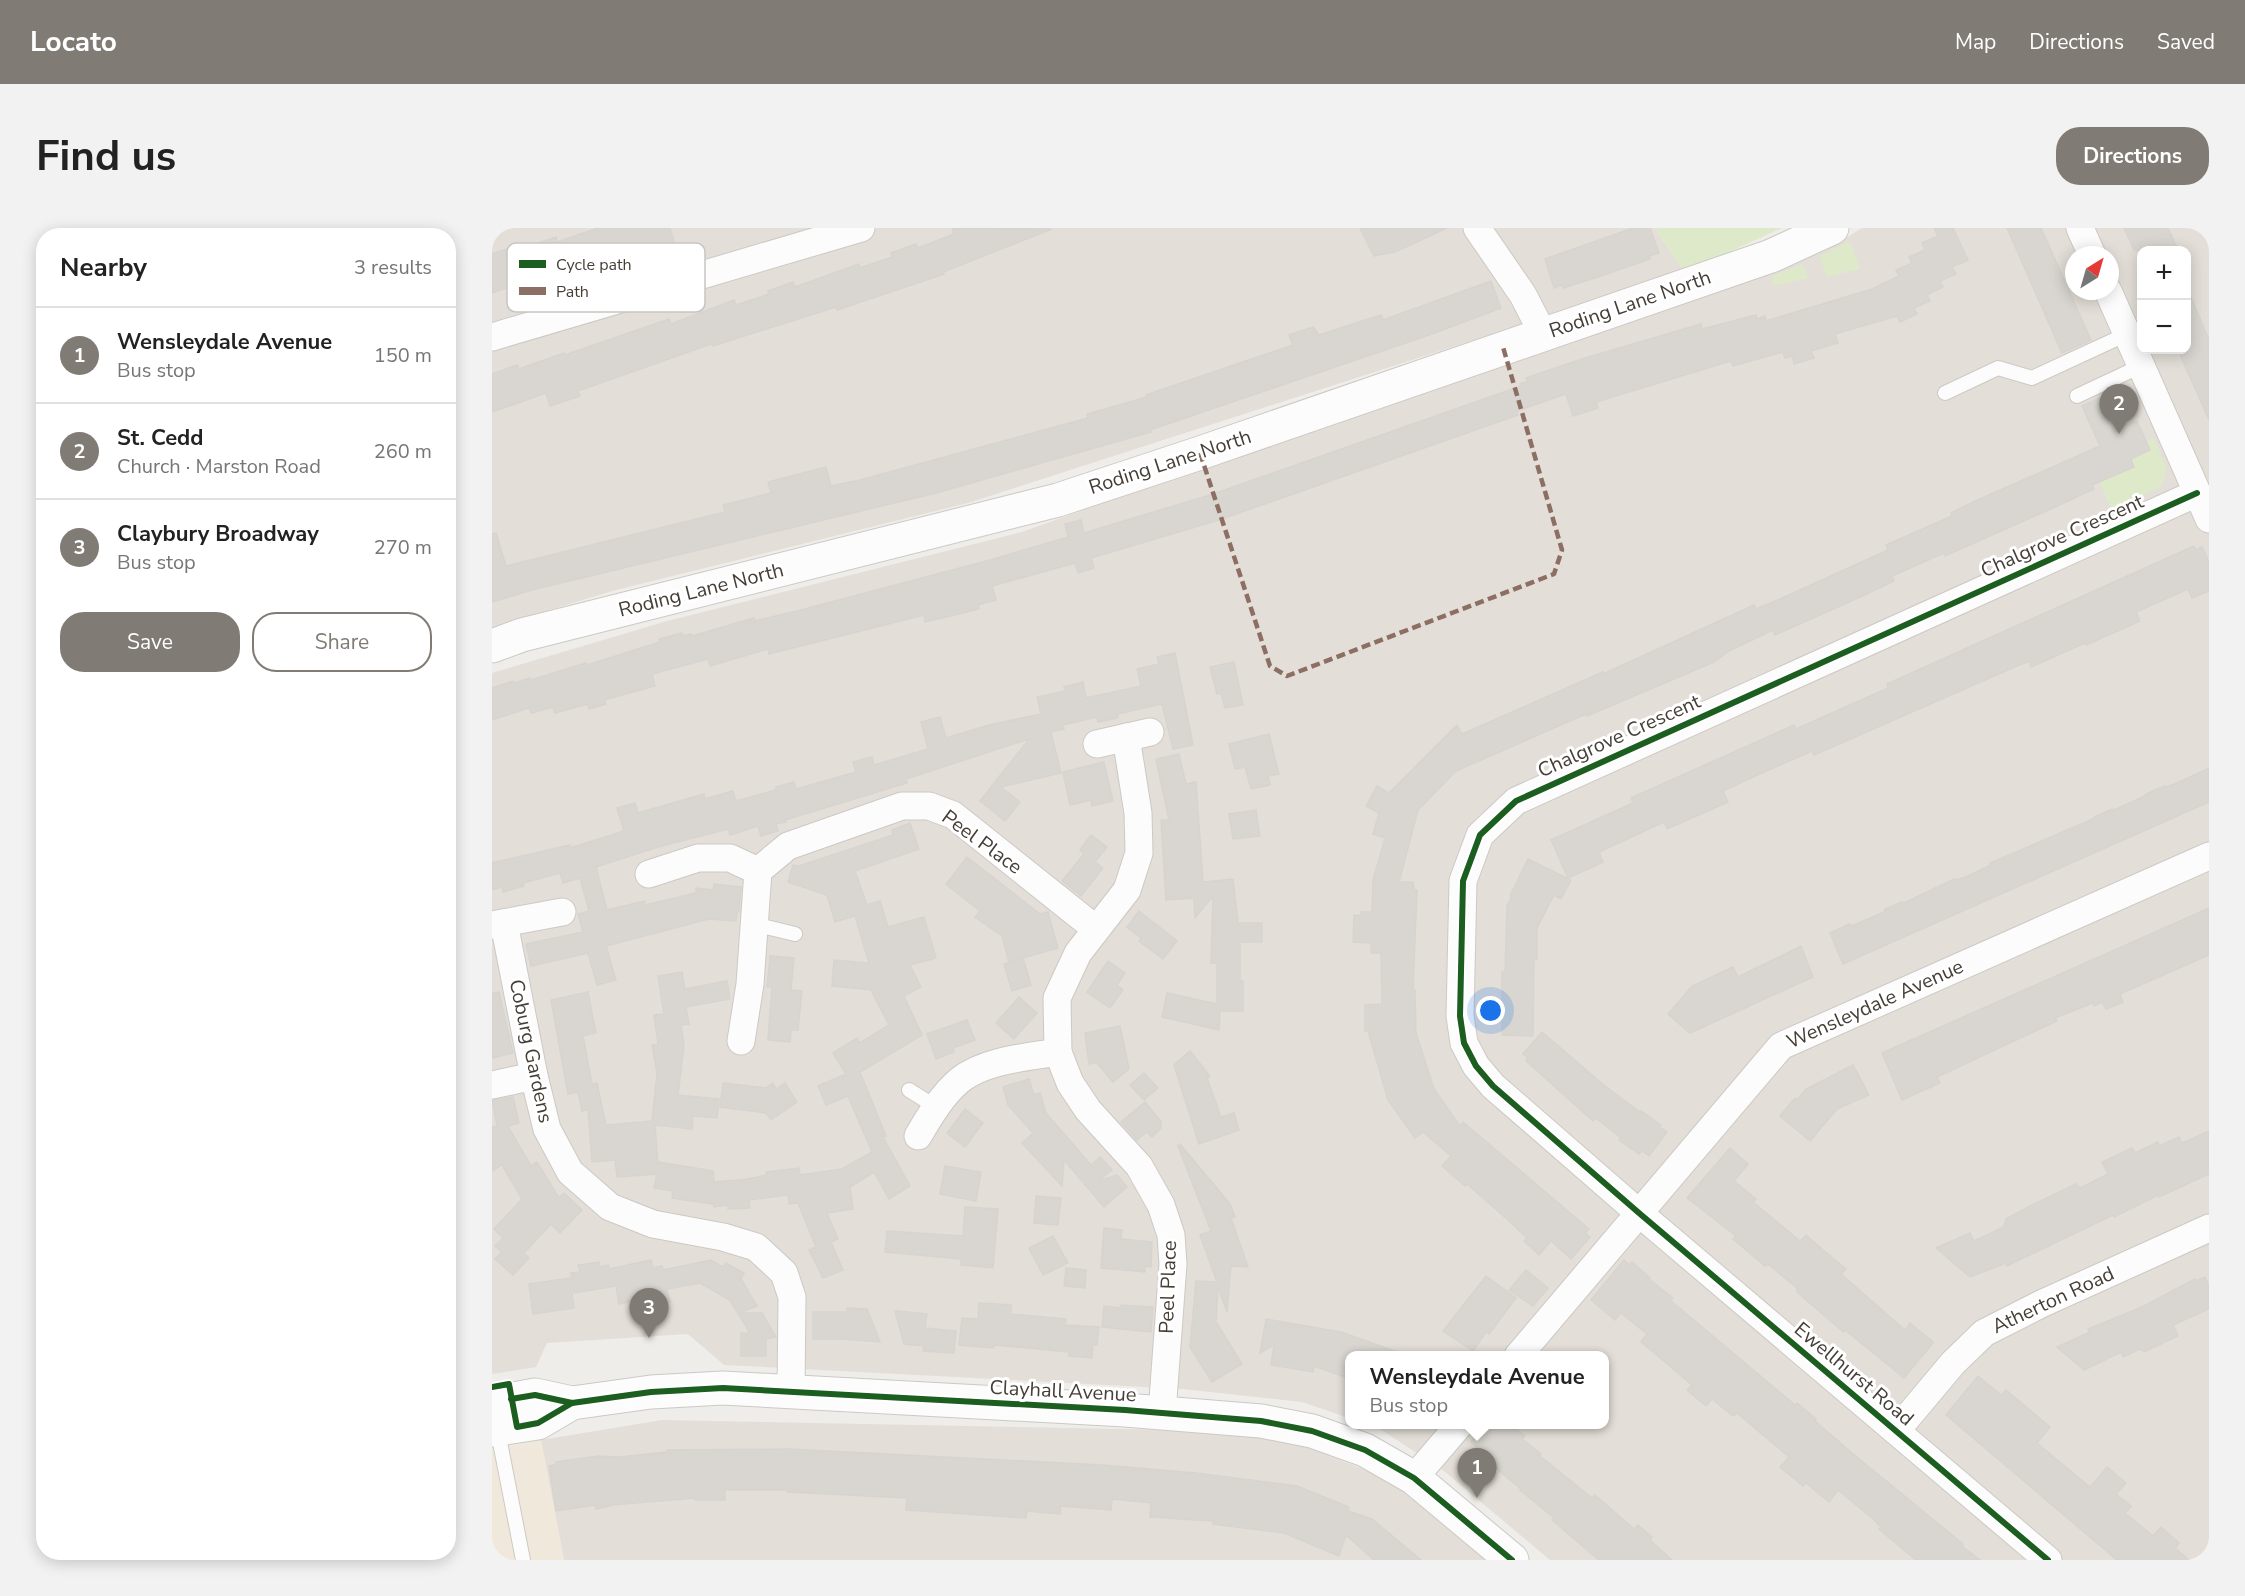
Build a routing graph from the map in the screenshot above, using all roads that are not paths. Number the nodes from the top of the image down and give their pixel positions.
1 (861, 228) edge
2 (1477, 228) edge
3 (1832, 228) edge
4 (2080, 228) edge
5 (2088, 246) edge
6 (705, 274) edge
7 (2112, 300) edge
8 (577, 312) edge
9 (1543, 334) junction
10 (2127, 334) junction
11 (492, 337) edge
12 (2141, 366) junction
13 (1945, 393) dead end
14 (2077, 396) dead end
15 (2198, 493) junction
16 (2209, 519) edge
17 (492, 646) edge
18 (1097, 744) dead end
19 (2209, 856) edge
20 (758, 871) junction
21 (648, 874) dead end
22 (562, 912) dead end
23 (498, 924) edge
24 (754, 924) junction
25 (1096, 929) junction
26 (795, 934) dead end
27 (741, 1041) dead end
28 (1058, 1052) junction
29 (534, 1076) junction
30 (492, 1085) edge
31 (909, 1090) dead end
32 (936, 1107) junction
33 (918, 1136) dead end
34 (1639, 1214) junction
35 (2209, 1228) edge
36 (1522, 1351) edge
37 (791, 1392) junction
38 (1162, 1413) junction
39 (493, 1417) edge
40 (1457, 1429) edge
41 (1896, 1431) junction
42 (1414, 1478) junction
43 (523, 1560) edge
44 (1512, 1560) edge
45 (2048, 1560) edge

1 - 6 street
2 - 9 street
3 - 9 street, Roding Lane North
4 - 5 street
7 - 10 street
8 - 11 street
9 - 17 street, Roding Lane North
10 - 12 street
10 - 13 lane
12 - 14 lane
12 - 15 street
15 - 16 street
15 - 34 street, Chalgrove Crescent
18 - 25 street, Peel Place
19 - 34 street, Wensleydale Avenue
20 - 21 street
20 - 24 street
20 - 25 street, Peel Place
22 - 23 street, Coburg Gardens
23 - 29 street, Coburg Gardens
24 - 26 lane
24 - 27 street
25 - 28 street, Peel Place
28 - 32 street
28 - 38 street, Peel Place
29 - 30 street
29 - 37 street, Coburg Gardens
31 - 32 lane
32 - 33 street
34 - 36 street, Wensleydale Avenue
34 - 41 street, Ewellhurst Road
35 - 41 street, Atherton Road
37 - 38 street, Clayhall Avenue
37 - 39 street, Clayhall Avenue
38 - 42 street, Clayhall Avenue
39 - 43 lane
40 - 42 street
41 - 45 street, Ewellhurst Road
42 - 44 street, Clayhall Avenue

